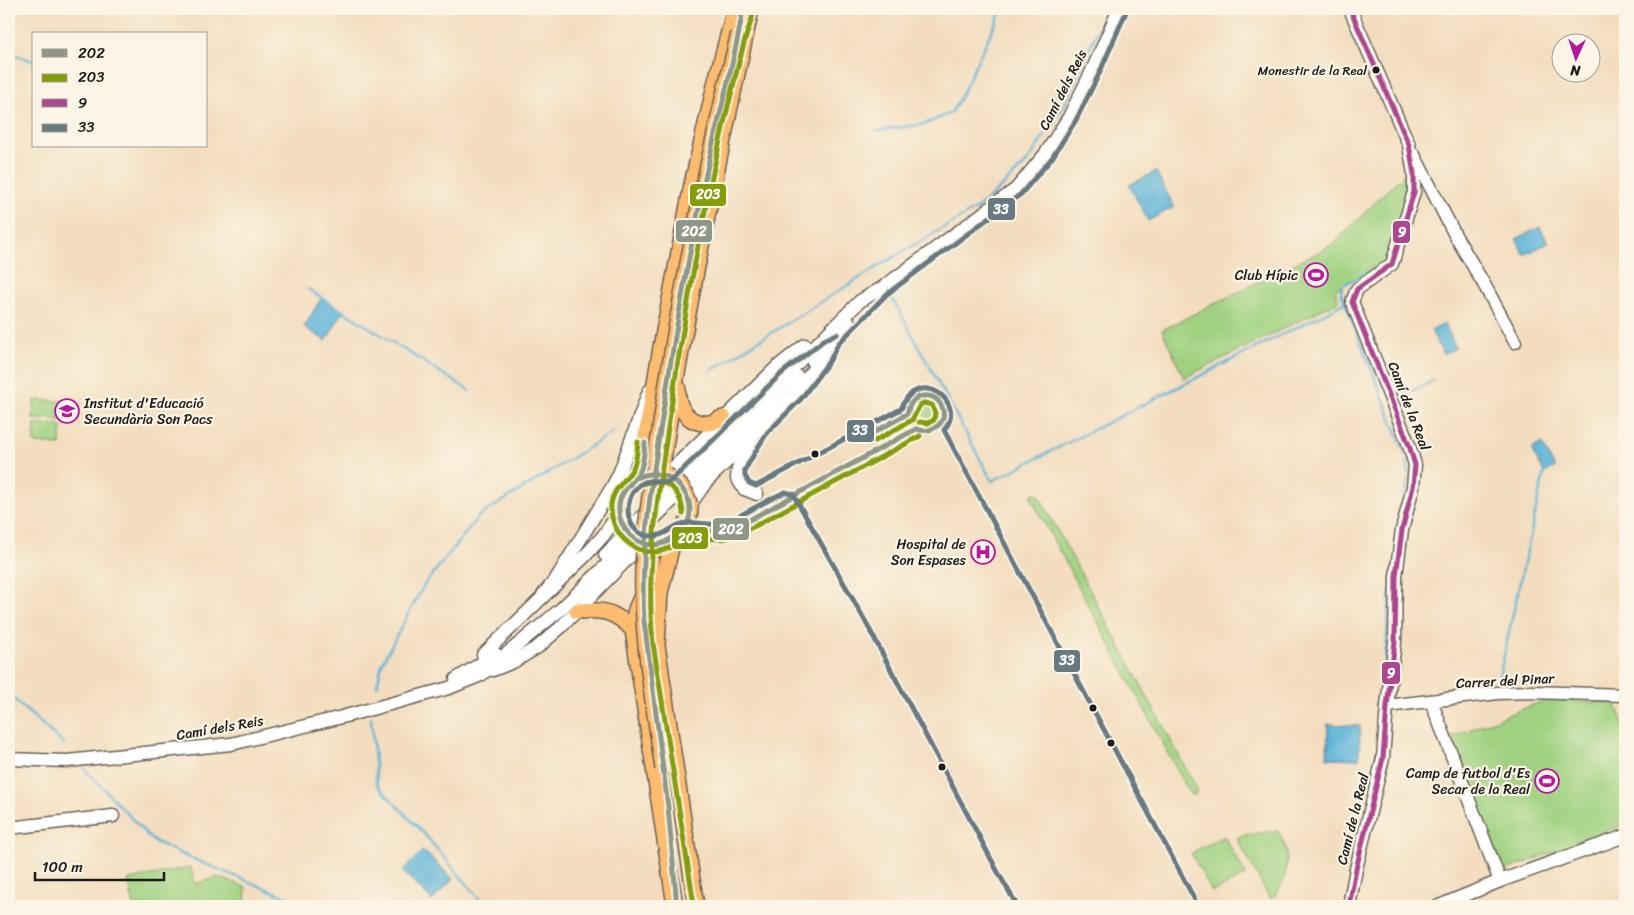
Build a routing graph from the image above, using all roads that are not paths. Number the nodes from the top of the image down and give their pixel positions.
1 (735, 9) edge
2 (743, 9) edge
3 (747, 9) edge
4 (751, 9) edge
5 (1119, 9) edge
6 (1350, 9) edge
7 (739, 33) junction
8 (1409, 144) junction
9 (831, 335) junction
10 (1515, 342) dead end
11 (681, 350) junction
12 (657, 375) junction
13 (724, 418) junction
14 (761, 428) junction
15 (636, 478) junction
16 (687, 479) dead end
17 (669, 483) junction
18 (757, 494) dead end
19 (690, 505) junction
20 (618, 513) junction
21 (641, 537) junction
22 (676, 537) junction
23 (543, 595) junction
24 (577, 611) junction
25 (633, 630) junction
26 (462, 675) junction
27 (481, 675) junction
28 (432, 692) junction
29 (1625, 695) edge
30 (1431, 701) junction
31 (1387, 706) junction
32 (9, 759) edge
33 (663, 768) junction
34 (679, 796) junction
35 (113, 816) dead end
36 (9, 828) edge
37 (1625, 836) edge
38 (1500, 881) junction
39 (674, 906) edge
40 (687, 906) edge
41 (691, 906) edge
42 (696, 906) edge
43 (1349, 906) edge
44 (1440, 906) edge

1 - 12 main road
2 - 7 main road
3 - 7 main road
4 - 11 main road
5 - 9 street, Camí dels Reis
6 - 8 street, Camí de la Real
7 - 33 main road, bridge
8 - 10 street
8 - 31 street, Camí de la Real
9 - 13 street
9 - 14 street
9 - 16 street, Camí dels Reis
11 - 13 main road
11 - 17 main road
12 - 15 main road
12 - 23 street
13 - 17 street
14 - 18 street
14 - 19 street
15 - 17 main road
15 - 20 main road
17 - 19 main road, bridge
17 - 21 street
19 - 22 main road
20 - 21 main road, bridge
20 - 23 street
21 - 22 main road
21 - 24 street
21 - 25 main road
22 - 34 main road
23 - 26 street
24 - 25 main road
24 - 27 street
25 - 39 main road
26 - 27 street, Camí dels Reis
26 - 28 street, Camí dels Reis
27 - 28 street, Camí dels Reis
28 - 32 street, Camí dels Reis
29 - 30 street, Carrer del Pinar
30 - 31 street, Carrer del Pinar
30 - 38 street
31 - 43 street, Camí de la Real
33 - 39 main road
33 - 40 main road
34 - 41 main road
34 - 42 main road
35 - 36 street
37 - 38 street
38 - 44 street

